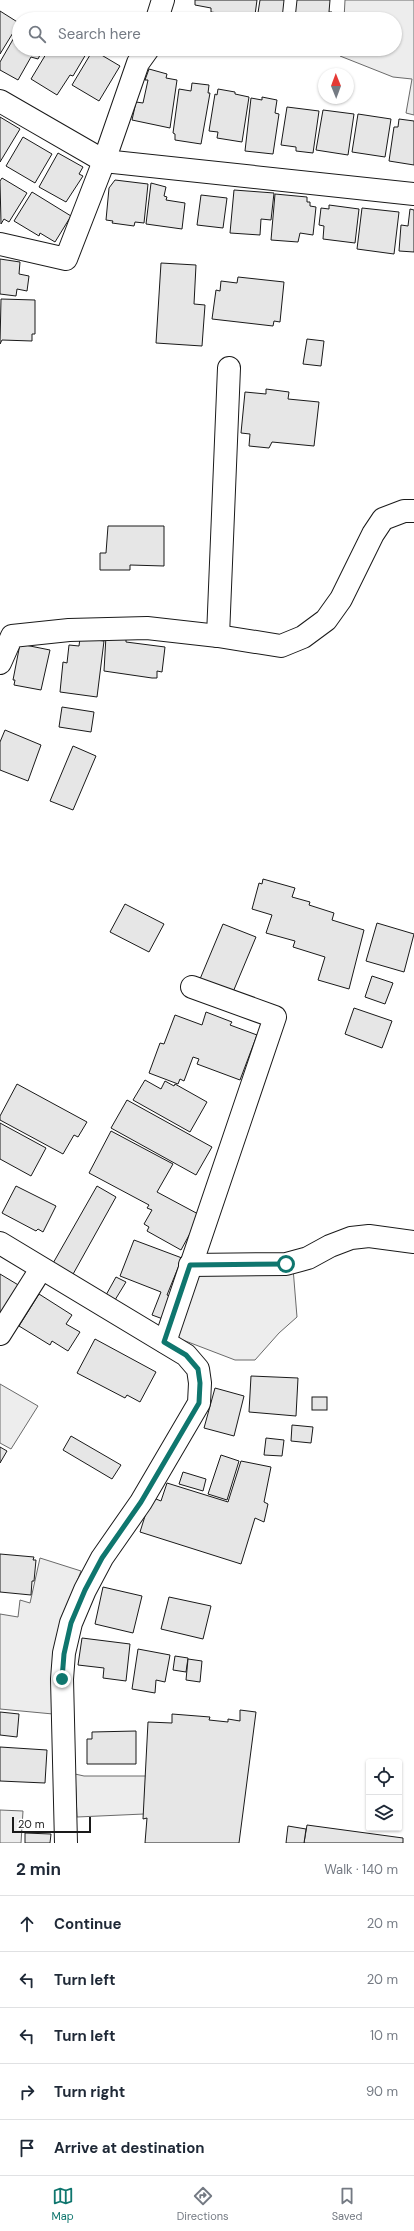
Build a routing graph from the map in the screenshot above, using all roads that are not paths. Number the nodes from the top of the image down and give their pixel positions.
1 (162, 0) edge
2 (159, 12) edge
3 (143, 56) edge
4 (0, 101) edge
5 (104, 161) junction
6 (414, 194) edge
7 (0, 244) edge
8 (229, 368) dead end
9 (414, 511) edge
10 (6, 633) edge
11 (218, 636) junction
12 (0, 663) edge
13 (192, 987) dead end
14 (414, 1242) edge
15 (0, 1243) edge
16 (190, 1265) junction
17 (41, 1269) junction
18 (0, 1334) edge
19 (164, 1342) junction
20 (66, 1843) edge

1 - 2 street
3 - 5 street
4 - 5 street
5 - 6 street
5 - 7 street
8 - 11 street
9 - 11 street
10 - 11 street
10 - 12 street
13 - 16 street
14 - 16 street
15 - 17 street
16 - 19 street
17 - 18 street
17 - 19 street
19 - 20 street

